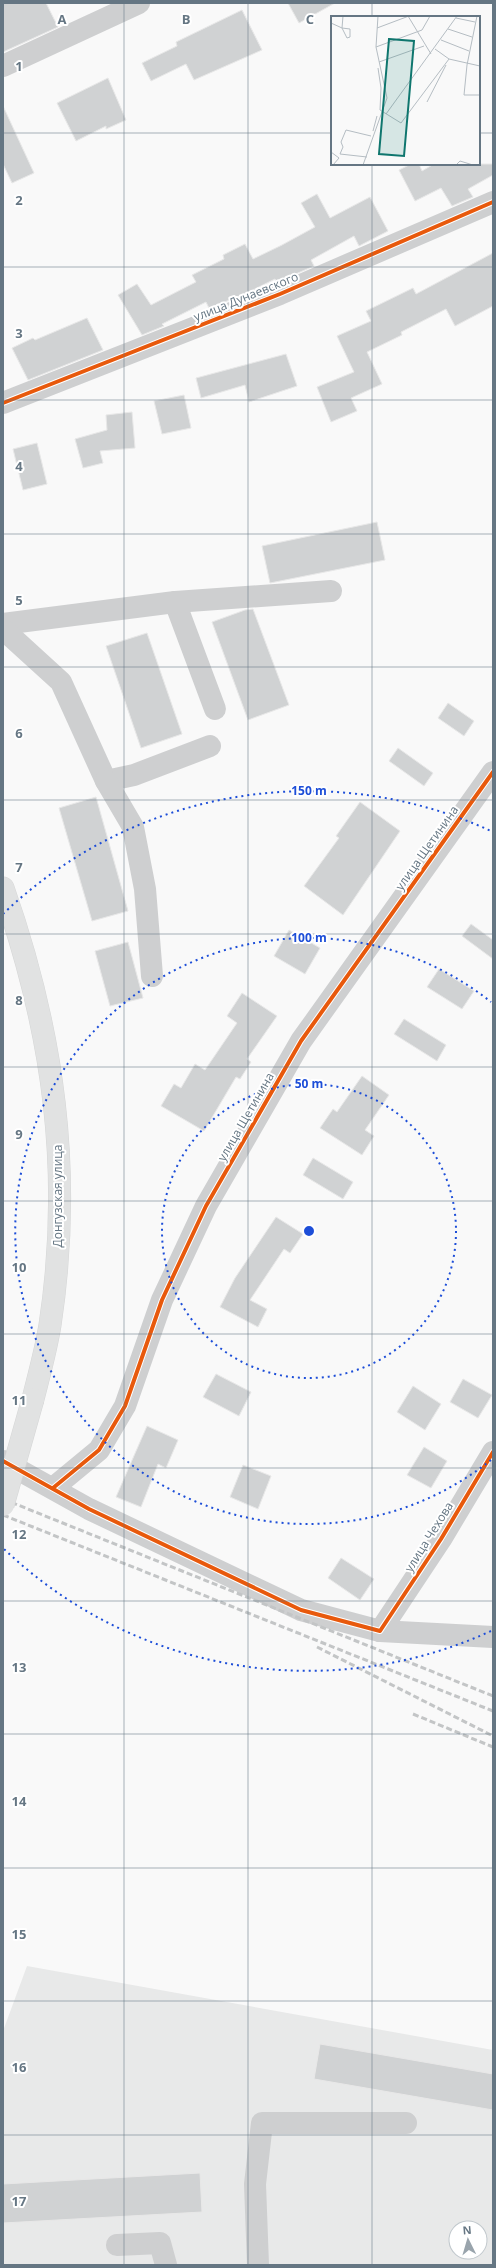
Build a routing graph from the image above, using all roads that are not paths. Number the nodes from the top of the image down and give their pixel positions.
1 (139, 3) edge
2 (3, 66) edge
3 (493, 202) edge
4 (3, 403) edge
5 (331, 591) dead end
6 (175, 602) junction
7 (3, 624) edge
8 (3, 629) edge
9 (215, 709) dead end
10 (210, 746) dead end
11 (493, 772) edge
12 (106, 781) junction
13 (3, 888) edge
14 (152, 976) dead end
15 (493, 1452) edge
16 (3, 1461) edge
17 (53, 1488) junction
18 (3, 1505) edge
19 (380, 1631) junction
20 (493, 1637) edge
21 (406, 2123) dead end
22 (116, 2245) dead end
23 (166, 2265) edge
24 (258, 2265) edge

1 - 2 street
3 - 4 street, улица Дунаевского
5 - 6 street
6 - 7 street
6 - 9 street
8 - 12 street
10 - 12 street
11 - 17 street, улица Щетинина
12 - 14 street
13 - 18 highway, Донгузская улица, bridge
15 - 19 street, улица Чехова
16 - 17 street
17 - 19 street
19 - 20 street
21 - 24 street
22 - 23 street

